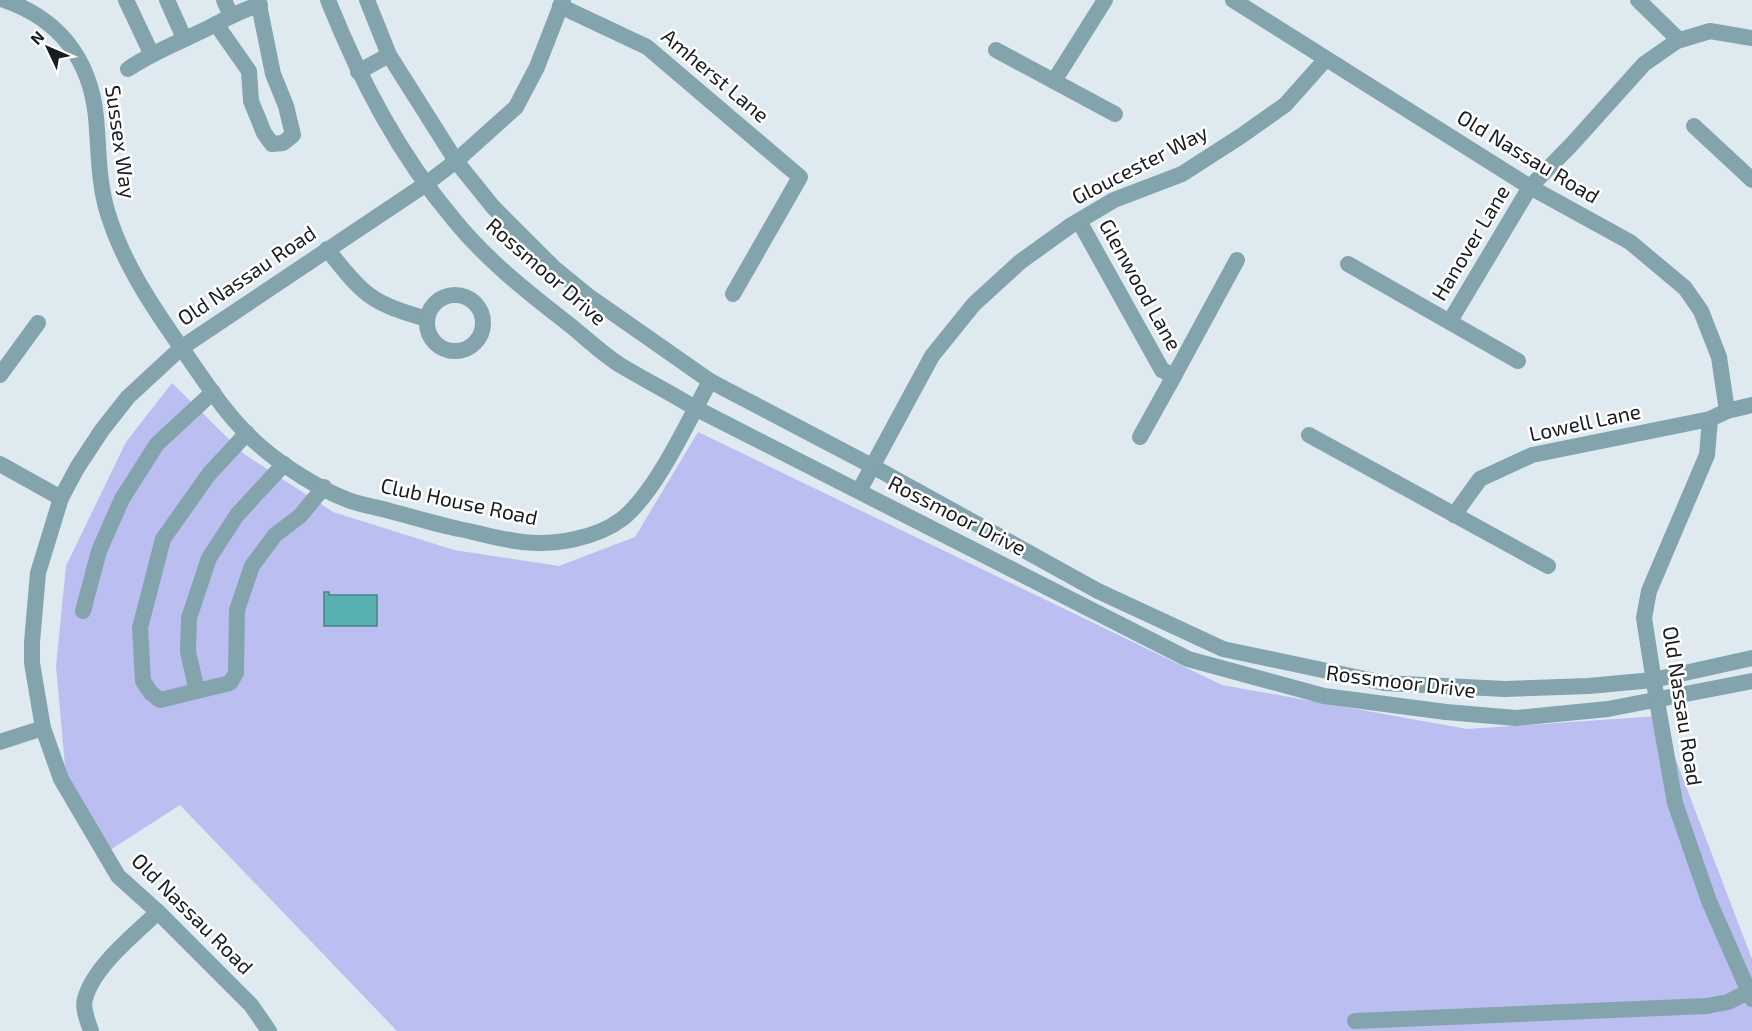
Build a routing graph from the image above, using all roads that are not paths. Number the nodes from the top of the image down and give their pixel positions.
1 (126, 0) edge
2 (167, 0) edge
3 (224, 0) edge
4 (328, 0) edge
5 (367, 0) edge
6 (1105, 0) edge
7 (1233, 0) edge
8 (1638, 0) edge
9 (13, 2) edge
10 (259, 3) edge
11 (562, 3) edge
12 (224, 20) junction
13 (184, 38) junction
14 (1752, 38) edge
15 (1679, 40) junction
16 (996, 50) dead end
17 (151, 53) junction
18 (389, 55) junction
19 (1326, 59) junction
20 (128, 69) dead end
21 (272, 69) junction
22 (249, 71) junction
23 (358, 72) junction
24 (1054, 81) junction
25 (1115, 114) dead end
26 (1694, 126) dead end
27 (456, 161) junction
28 (1752, 180) edge
29 (426, 184) junction
30 (1530, 187) junction
31 (1079, 221) junction
32 (327, 249) junction
33 (1237, 260) dead end
34 (1348, 264) dead end
35 (733, 294) dead end
36 (426, 319) dead end
37 (1450, 321) junction
38 (38, 323) dead end
39 (181, 348) junction
40 (1518, 360) dead end
41 (1168, 373) junction
42 (0, 375) edge
43 (710, 381) junction
44 (213, 392) junction
45 (1752, 405) edge
46 (695, 408) junction
47 (1727, 411) junction
48 (1710, 419) junction
49 (247, 433) junction
50 (1309, 435) dead end
51 (1140, 437) dead end
52 (0, 464) edge
53 (284, 464) junction
54 (872, 466) junction
55 (324, 487) junction
56 (859, 491) junction
57 (61, 498) junction
58 (1454, 515) junction
59 (1548, 566) dead end
60 (83, 611) dead end
61 (1752, 658) edge
62 (1653, 680) junction
63 (1752, 681) edge
64 (197, 691) junction
65 (1657, 701) junction
66 (43, 728) junction
67 (0, 742) edge
68 (158, 912) junction
69 (1750, 995) edge
70 (1355, 1021) dead end
71 (91, 1031) edge
72 (269, 1031) edge

1 - 17 street
2 - 13 street
3 - 12 street
4 - 23 street, Rossmoor Drive
5 - 18 street, Rossmoor Drive
6 - 24 street
7 - 19 street, Old Nassau Road
8 - 15 street
9 - 39 street, Sussex Way
10 - 12 street
10 - 21 street
11 - 27 street, Old Nassau Road
11 - 35 street, Amherst Lane
12 - 13 street
12 - 22 street
13 - 17 street
14 - 15 street, Hanover Lane
15 - 30 street, Hanover Lane
16 - 24 street
17 - 20 street
18 - 23 street
18 - 27 street, Rossmoor Drive
19 - 30 street, Old Nassau Road
19 - 31 street, Gloucester Way
21 - 22 street
21 - 22 street
23 - 29 street, Rossmoor Drive
24 - 25 street
26 - 28 street
27 - 29 street, Old Nassau Road
27 - 43 street, Rossmoor Drive
29 - 32 street, Old Nassau Road
29 - 46 street, Rossmoor Drive
30 - 37 street, Hanover Lane
30 - 47 street, Old Nassau Road
31 - 41 street, Glenwood Lane
31 - 54 street, Gloucester Way
32 - 36 street
32 - 39 street, Old Nassau Road
33 - 41 street
34 - 37 street, Hanover Lane
37 - 40 street, Hanover Lane
38 - 42 street
39 - 44 street, Club House Road
39 - 57 street, Old Nassau Road
41 - 51 street
43 - 46 street, Club House Road
43 - 54 street, Rossmoor Drive
44 - 49 street, Club House Road
44 - 60 street
45 - 47 street
46 - 55 street, Club House Road
46 - 56 street, Rossmoor Drive
47 - 48 street, Lowell Lane
48 - 58 street, Lowell Lane
48 - 62 street, Old Nassau Road
49 - 53 street, Club House Road
49 - 64 street
50 - 58 street
52 - 57 street
53 - 55 street, Club House Road
53 - 64 street
54 - 56 street, Gloucester Way
54 - 62 street, Rossmoor Drive
55 - 64 street
56 - 65 street, Rossmoor Drive
57 - 66 street, Old Nassau Road
58 - 59 street
61 - 62 street, Rossmoor Drive
62 - 65 street, Old Nassau Road
63 - 65 street, Rossmoor Drive
65 - 69 street, Old Nassau Road
66 - 67 street
66 - 68 street, Old Nassau Road
68 - 71 street
68 - 72 street, Old Nassau Road
69 - 70 street

